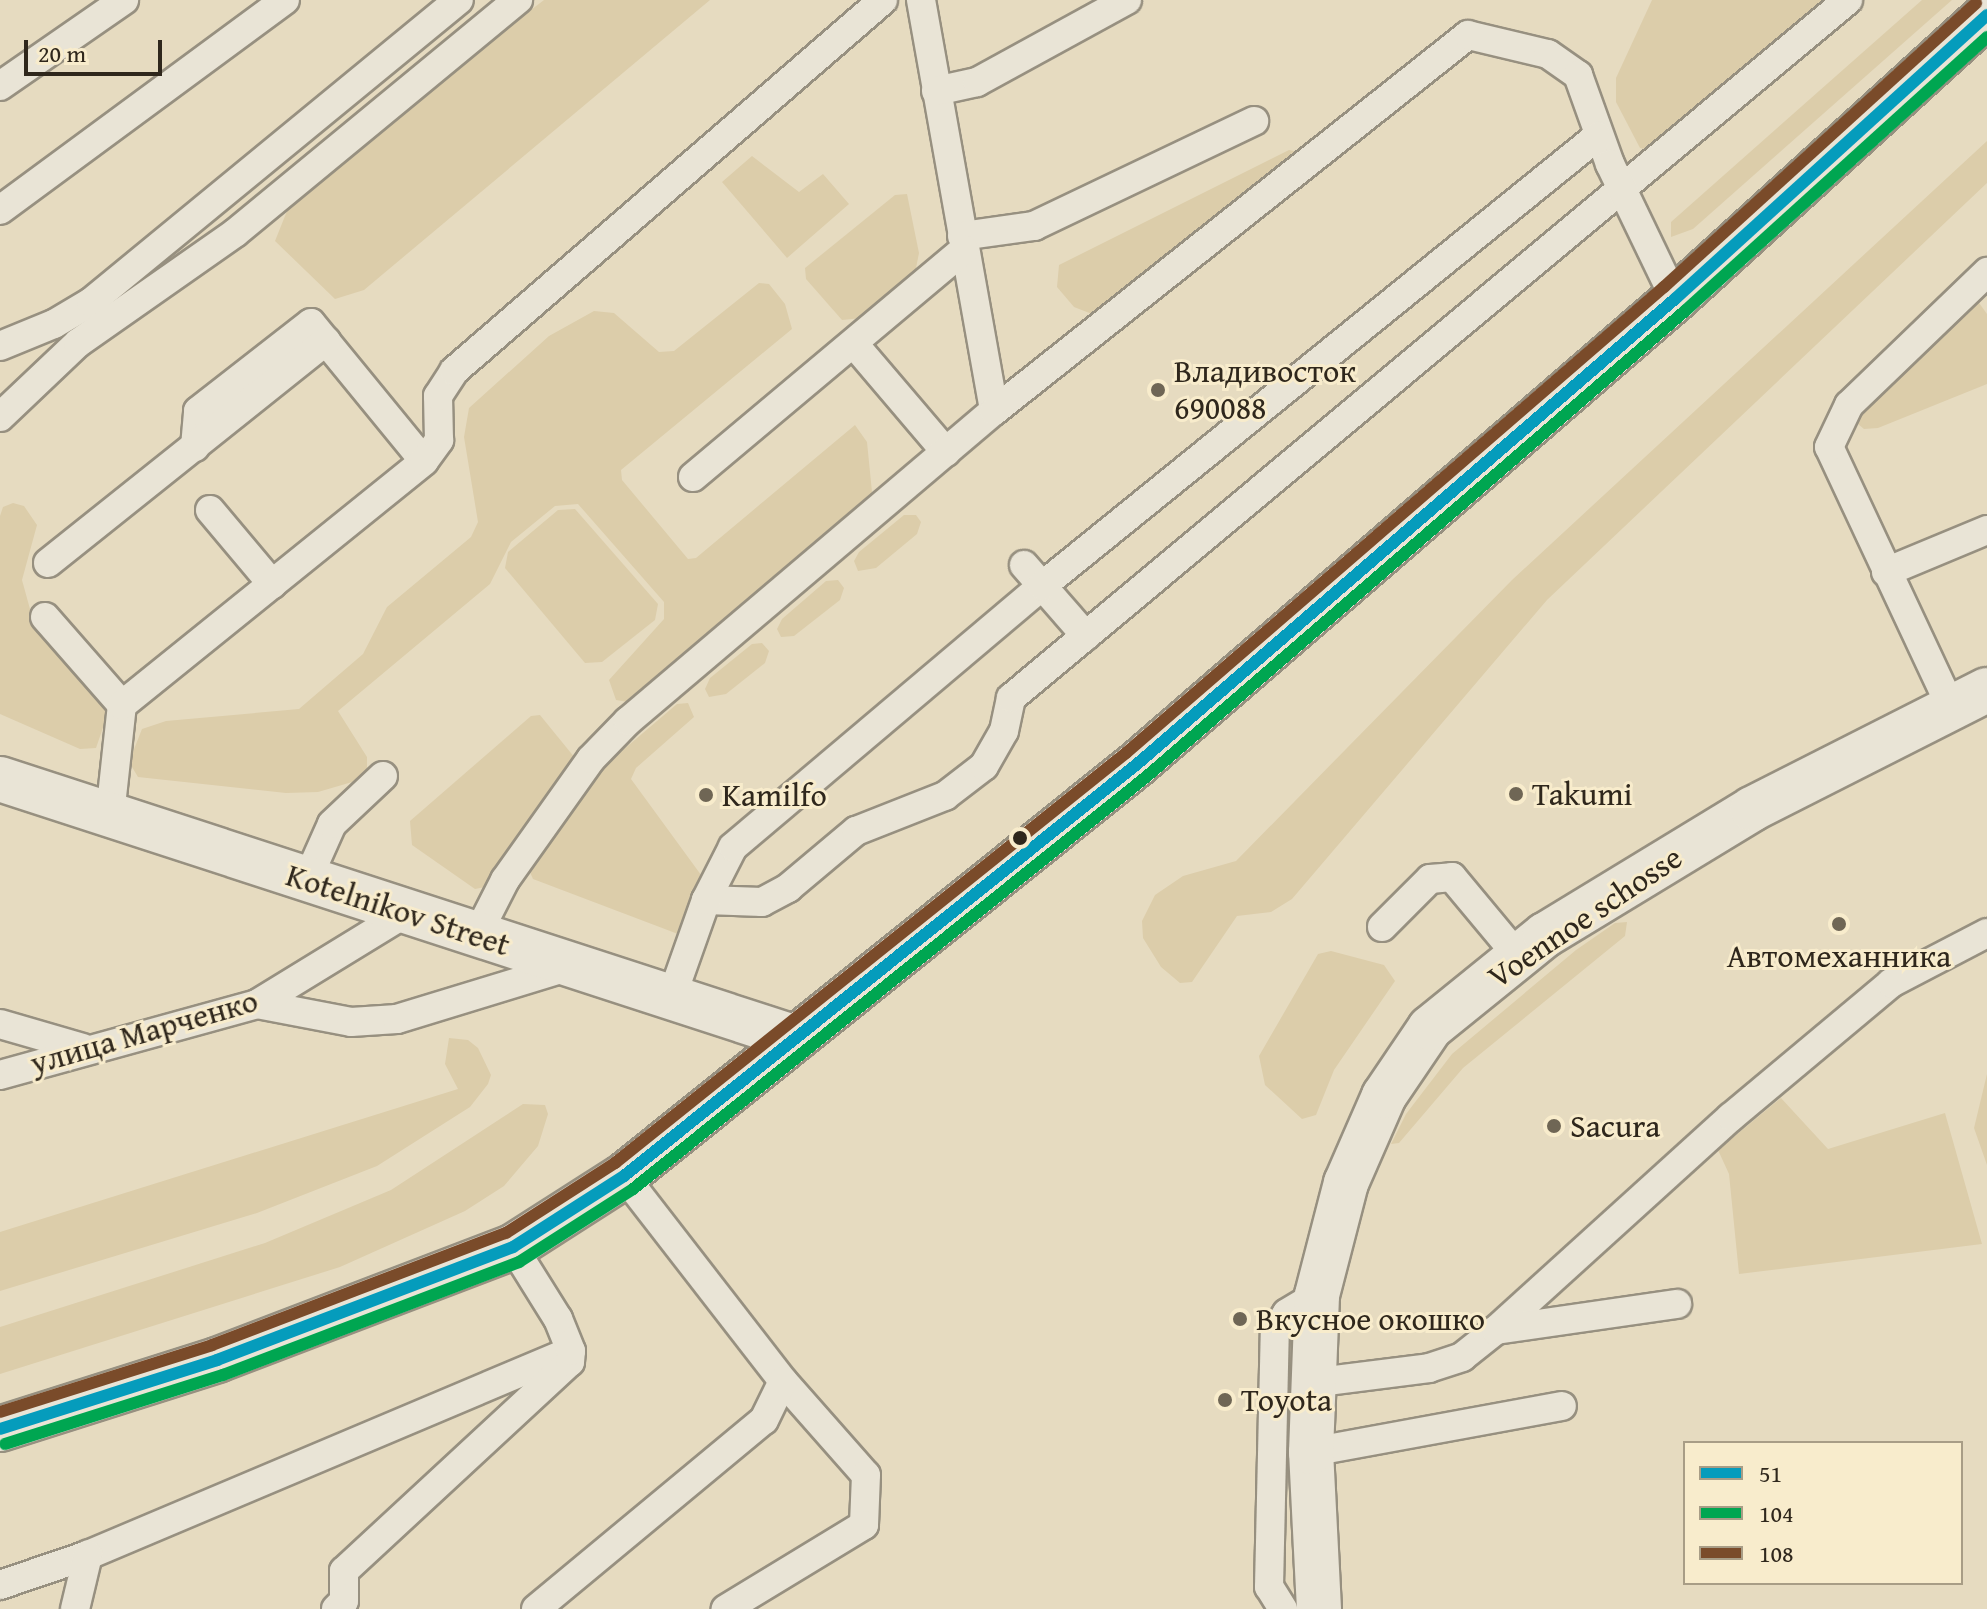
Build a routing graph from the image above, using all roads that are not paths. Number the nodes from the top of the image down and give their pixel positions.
1 (124, 0) edge
2 (285, 0) edge
3 (459, 0) edge
4 (518, 0) edge
5 (883, 0) edge
6 (921, 0) edge
7 (1127, 0) edge
8 (1848, 0) edge
9 (1987, 15) edge
10 (0, 86) edge
11 (936, 91) junction
12 (1254, 121) dead end
13 (1598, 136) junction
14 (1623, 192) junction
15 (0, 210) edge
16 (963, 243) junction
17 (1987, 272) edge
18 (1675, 299) junction
19 (854, 344) junction
20 (0, 346) edge
21 (994, 411) junction
22 (0, 417) edge
23 (946, 452) junction
24 (424, 461) junction
25 (693, 477) dead end
26 (210, 510) dead end
27 (1987, 530) edge
28 (48, 563) dead end
29 (1886, 572) junction
30 (1033, 576) junction
31 (272, 584) junction
32 (45, 617) dead end
33 (1086, 636) junction
34 (1969, 698) edge
35 (122, 705) junction
36 (383, 776) dead end
37 (0, 779) edge
38 (110, 815) junction
39 (307, 880) junction
40 (706, 900) junction
41 (409, 911) junction
42 (1382, 927) dead end
43 (1987, 933) edge
44 (477, 935) junction
45 (1517, 955) junction
46 (570, 966) junction
47 (671, 999) junction
48 (257, 1004) junction
49 (0, 1024) edge
50 (796, 1038) junction
51 (83, 1048) junction
52 (0, 1075) edge
53 (624, 1176) junction
54 (513, 1247) junction
55 (1317, 1295) junction
56 (1677, 1304) dead end
57 (1496, 1330) junction
58 (571, 1351) junction
59 (783, 1381) junction
60 (1311, 1383) junction
61 (1562, 1406) dead end
62 (0, 1429) edge
63 (1311, 1452) junction
64 (88, 1555) junction
65 (0, 1585) edge
66 (75, 1609) edge
67 (336, 1609) edge
68 (536, 1609) edge
69 (726, 1609) edge
70 (1283, 1609) edge
71 (1319, 1609) edge

1 - 10 lane
2 - 15 lane
3 - 20 lane
4 - 22 lane
5 - 24 lane
6 - 11 lane
7 - 11 lane
8 - 14 lane
9 - 18 main road
11 - 16 lane
12 - 16 lane
13 - 14 lane
13 - 21 lane
13 - 30 lane
14 - 18 lane
14 - 33 lane
16 - 19 lane
16 - 21 lane
17 - 29 lane
18 - 50 main road
19 - 23 lane
19 - 25 lane
21 - 23 lane
23 - 44 lane
24 - 28 lane
24 - 31 lane
26 - 31 lane
27 - 29 lane
29 - 34 lane
30 - 33 lane
30 - 40 lane
31 - 35 lane
32 - 35 lane
33 - 40 lane
34 - 45 main road, Voennoe schosse
35 - 38 lane
36 - 39 lane
37 - 38 main road, Kotelnikov Street
38 - 39 main road, Kotelnikov Street
39 - 41 main road, Kotelnikov Street
40 - 47 lane
41 - 44 main road, Kotelnikov Street
41 - 48 lane, улица Марченко
42 - 45 lane
43 - 57 lane
44 - 46 main road, Kotelnikov Street
45 - 55 main road, Voennoe schosse
46 - 47 main road, Kotelnikov Street
46 - 48 lane
47 - 50 main road, Kotelnikov Street
48 - 51 lane, улица Марченко
49 - 51 lane
50 - 53 main road
51 - 52 lane, улица Марченко
53 - 54 main road
53 - 59 lane
54 - 58 lane
54 - 62 main road
55 - 60 main road, Voennoe schosse
55 - 70 lane
56 - 57 lane
57 - 60 lane
58 - 64 lane
58 - 67 lane
59 - 68 lane
59 - 69 lane
60 - 63 main road, Voennoe schosse
61 - 63 lane
63 - 71 main road, Voennoe schosse
64 - 65 lane
64 - 66 lane

